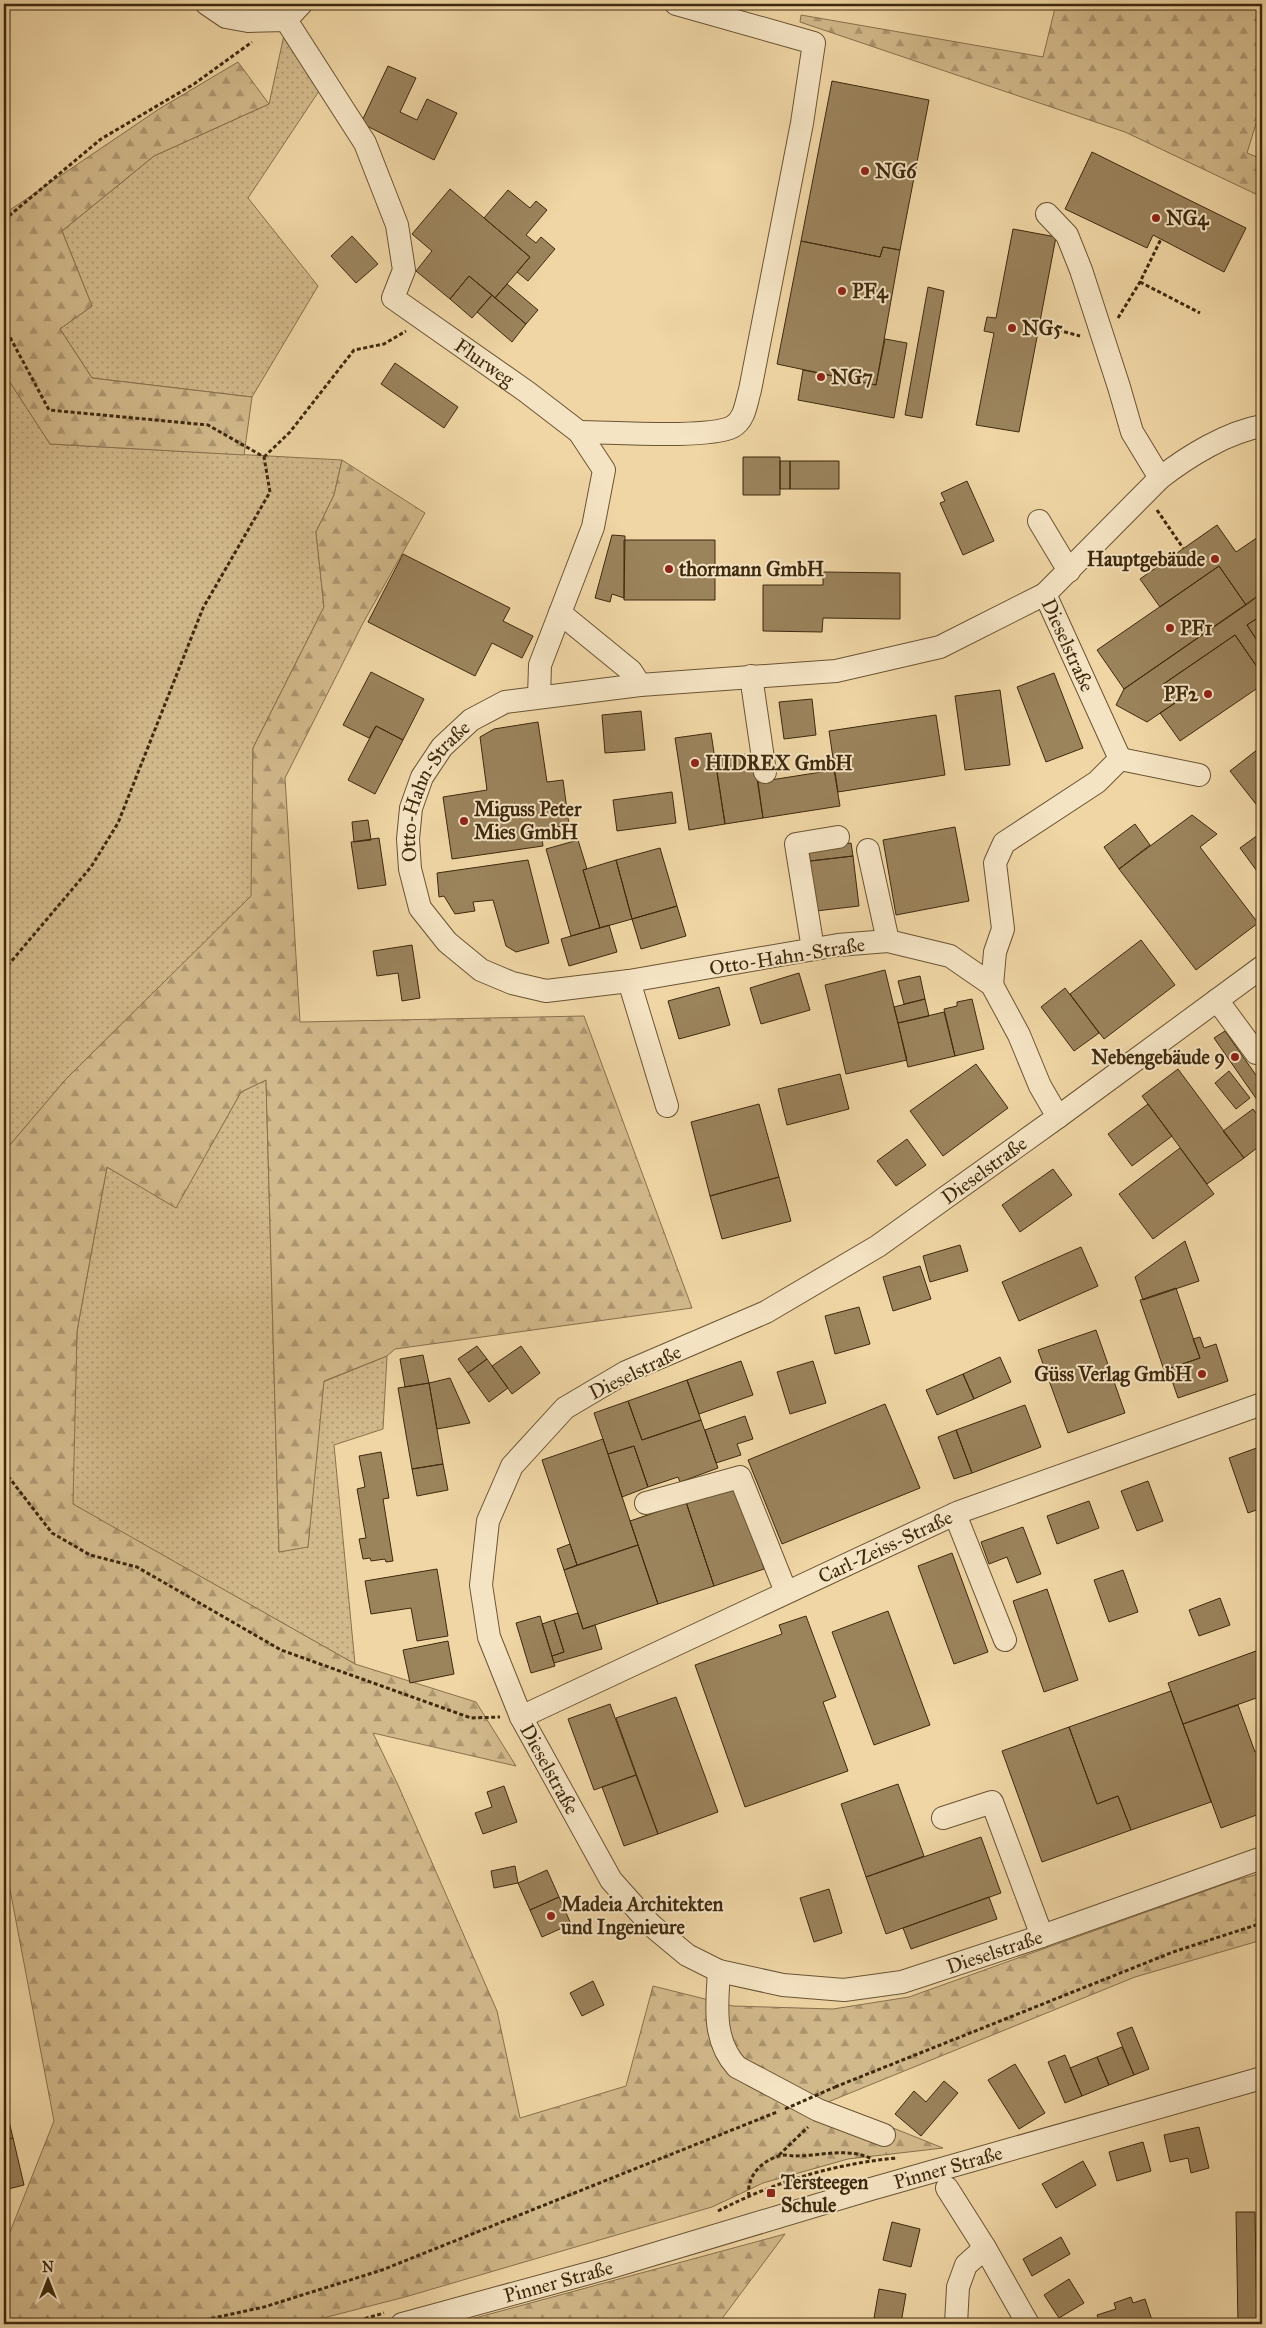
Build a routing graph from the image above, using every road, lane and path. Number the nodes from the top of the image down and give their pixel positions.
1 (207, 4) edge
2 (676, 4) edge
3 (294, 12) edge
4 (254, 40) dead end
5 (1047, 214) dead end
6 (4, 220) edge
7 (1162, 239) dead end
8 (1140, 282) junction
9 (1200, 313) dead end
10 (424, 320) junction
11 (4, 326) edge
12 (1040, 326) dead end
13 (1104, 341) junction
14 (1262, 426) edge
15 (579, 432) junction
16 (264, 457) junction
17 (1152, 486) junction
18 (1040, 521) dead end
19 (1183, 548) dead end
20 (1069, 571) junction
21 (1045, 594) junction
22 (560, 613) junction
23 (751, 676) junction
24 (640, 685) junction
25 (539, 697) junction
26 (1120, 759) junction
27 (765, 772) dead end
28 (1199, 775) dead end
29 (838, 837) dead end
30 (868, 850) dead end
31 (888, 941) junction
32 (813, 949) junction
33 (1262, 967) edge
34 (4, 970) edge
35 (630, 981) junction
36 (992, 985) junction
37 (1217, 1000) junction
38 (1256, 1053) dead end
39 (667, 1106) dead end
40 (1058, 1118) junction
41 (1262, 1404) edge
42 (4, 1472) edge
43 (646, 1503) dead end
44 (954, 1514) junction
45 (786, 1592) junction
46 (1005, 1640) dead end
47 (521, 1717) junction
48 (942, 1818) dead end
49 (1262, 1858) edge
50 (1262, 1923) edge
51 (1042, 1936) junction
52 (719, 1971) junction
53 (1262, 2078) edge
54 (818, 2110) junction
55 (884, 2135) dead end
56 (780, 2155) junction
57 (901, 2158) dead end
58 (873, 2160) junction
59 (947, 2188) dead end
60 (763, 2189) dead end
61 (749, 2196) dead end
62 (985, 2248) junction
63 (186, 2324) edge
64 (402, 2324) edge
65 (956, 2324) edge
66 (1028, 2324) edge

1 - 3 street, Flurweg
2 - 15 street
3 - 10 street, Flurweg
4 - 6 path
5 - 13 street
7 - 8 path
8 - 9 path
8 - 13 path
10 - 15 street, Flurweg
10 - 16 path
11 - 16 path
12 - 13 path
13 - 17 street
14 - 17 street, Dieselstraße
15 - 22 street, Flurweg
16 - 34 path
17 - 19 path
17 - 20 street, Dieselstraße
18 - 20 street
20 - 21 street, Dieselstraße
21 - 23 street, Otto-Hahn-Straße
21 - 26 street, Dieselstraße
22 - 24 street
22 - 25 street, Flurweg
23 - 24 street, Otto-Hahn-Straße
23 - 27 street
24 - 25 street, Otto-Hahn-Straße
25 - 35 street, Otto-Hahn-Straße
26 - 28 street
26 - 36 street
29 - 32 street
30 - 31 street
31 - 32 street, Otto-Hahn-Straße
31 - 36 street, Otto-Hahn-Straße
32 - 35 street, Otto-Hahn-Straße
33 - 37 street, Dieselstraße
35 - 39 street
36 - 40 street, Otto-Hahn-Straße
37 - 38 street
37 - 40 street, Dieselstraße
40 - 47 street, Dieselstraße
41 - 44 street, Carl-Zeiss-Straße
42 - 47 path
43 - 45 street
44 - 45 street, Carl-Zeiss-Straße
44 - 46 street
45 - 47 street, Carl-Zeiss-Straße
47 - 52 street, Dieselstraße
48 - 51 street
49 - 51 street, Dieselstraße
50 - 63 path, bridge
51 - 52 street, Dieselstraße
52 - 54 street
53 - 64 street, Pinner Straße
54 - 55 street
54 - 56 path
56 - 58 path
56 - 61 path
57 - 58 path
58 - 60 path
59 - 62 street
62 - 65 street
62 - 66 street

